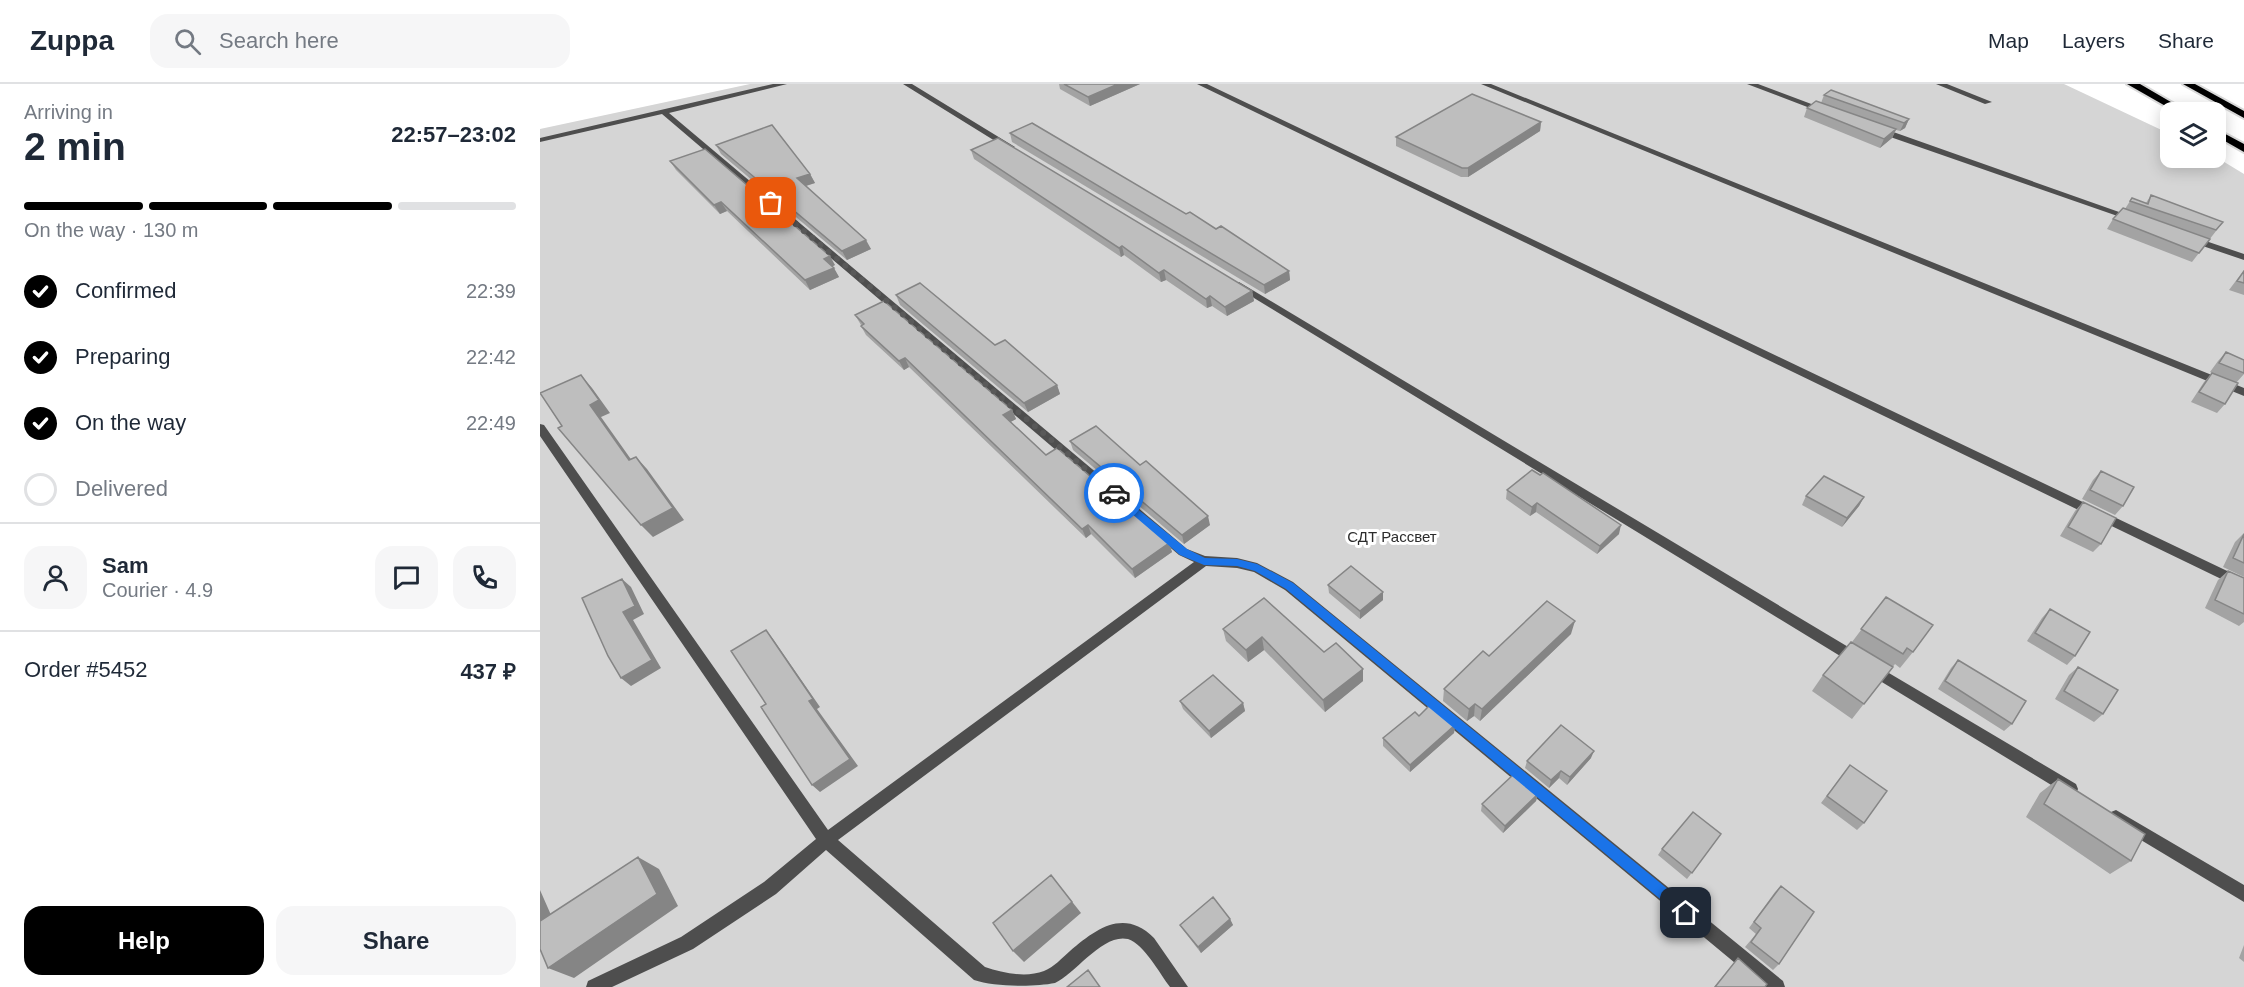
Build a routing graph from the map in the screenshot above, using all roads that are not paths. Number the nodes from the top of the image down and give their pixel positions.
1 (783, 84) edge
2 (907, 84) edge
3 (1201, 84) edge
4 (1485, 84) edge
5 (1751, 84) edge
6 (1940, 84) edge
7 (2132, 84) edge
8 (2188, 84) edge
9 (1988, 102) dead end
10 (2165, 102) edge
11 (664, 112) junction
12 (2244, 115) edge
13 (1841, 116) edge
14 (1875, 128) edge
15 (2226, 138) edge
16 (540, 140) edge
17 (2244, 149) edge
18 (1019, 152) edge
19 (2144, 222) edge
20 (2177, 234) edge
21 (2244, 257) edge
22 (1223, 276) edge
23 (2244, 392) edge
24 (540, 428) edge
25 (1204, 561) junction
26 (2244, 585) edge
27 (2081, 795) edge
28 (2101, 807) edge
29 (826, 840) junction
30 (2244, 894) edge
31 (594, 987) edge
32 (1180, 987) edge
33 (1777, 987) edge

1 - 11 lane
2 - 18 lane
3 - 26 lane
4 - 23 lane
5 - 13 lane
6 - 9 lane
7 - 10 highway
8 - 12 highway
11 - 16 lane
11 - 25 lane
14 - 19 lane
15 - 17 highway
20 - 21 lane
22 - 27 lane
24 - 29 lane
25 - 29 lane
25 - 33 lane
28 - 30 lane
29 - 31 lane
29 - 32 lane

